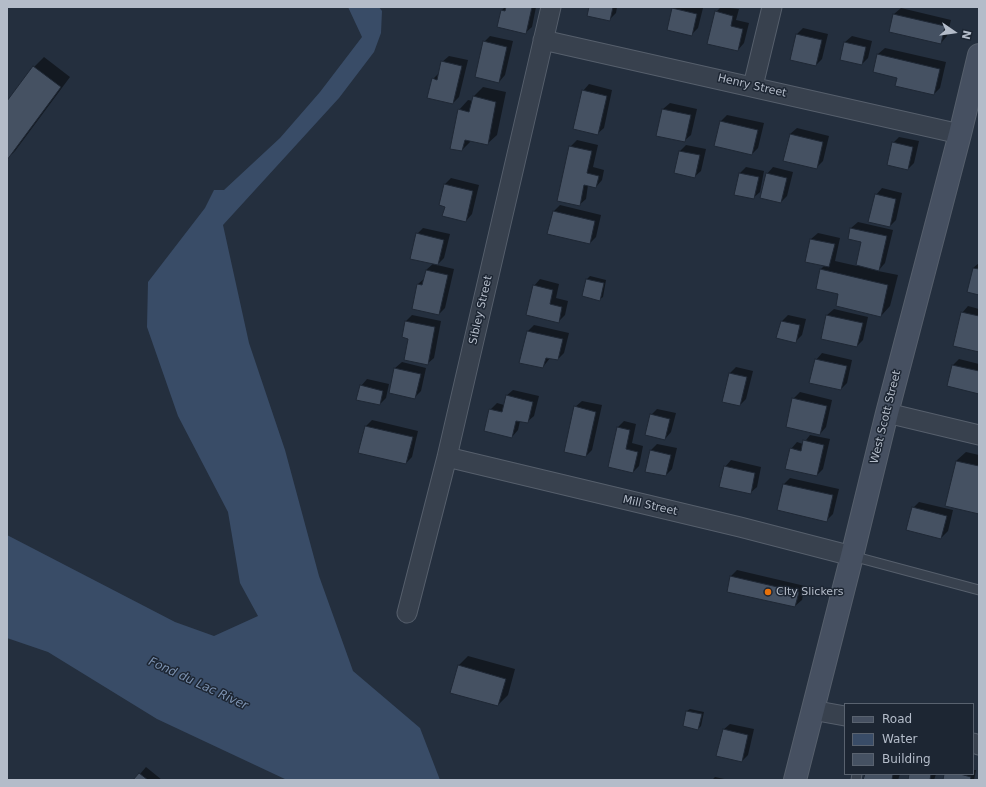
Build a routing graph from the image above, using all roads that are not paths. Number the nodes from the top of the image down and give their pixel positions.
1 (551, 7) edge
2 (772, 7) edge
3 (543, 40) junction
4 (979, 55) edge
5 (976, 84) edge
6 (753, 86) junction
7 (960, 134) junction
8 (887, 413) junction
9 (979, 436) edge
10 (447, 457) junction
11 (852, 556) junction
12 (979, 590) edge
13 (407, 613) dead end
14 (812, 710) junction
15 (844, 716) edge
16 (795, 780) edge

1 - 3 street, Sibley Street
2 - 6 street
3 - 6 street, Henry Street
3 - 10 street, Sibley Street
4 - 5 main road, West Scott Street
5 - 7 main road, West Scott Street
6 - 7 street, Henry Street
7 - 8 main road, West Scott Street
8 - 9 street
8 - 11 main road, West Scott Street
10 - 11 street, Mill Street
10 - 13 street, Sibley Street
11 - 12 lane
11 - 14 main road, West Scott Street
14 - 15 street
14 - 16 main road, West Scott Street

